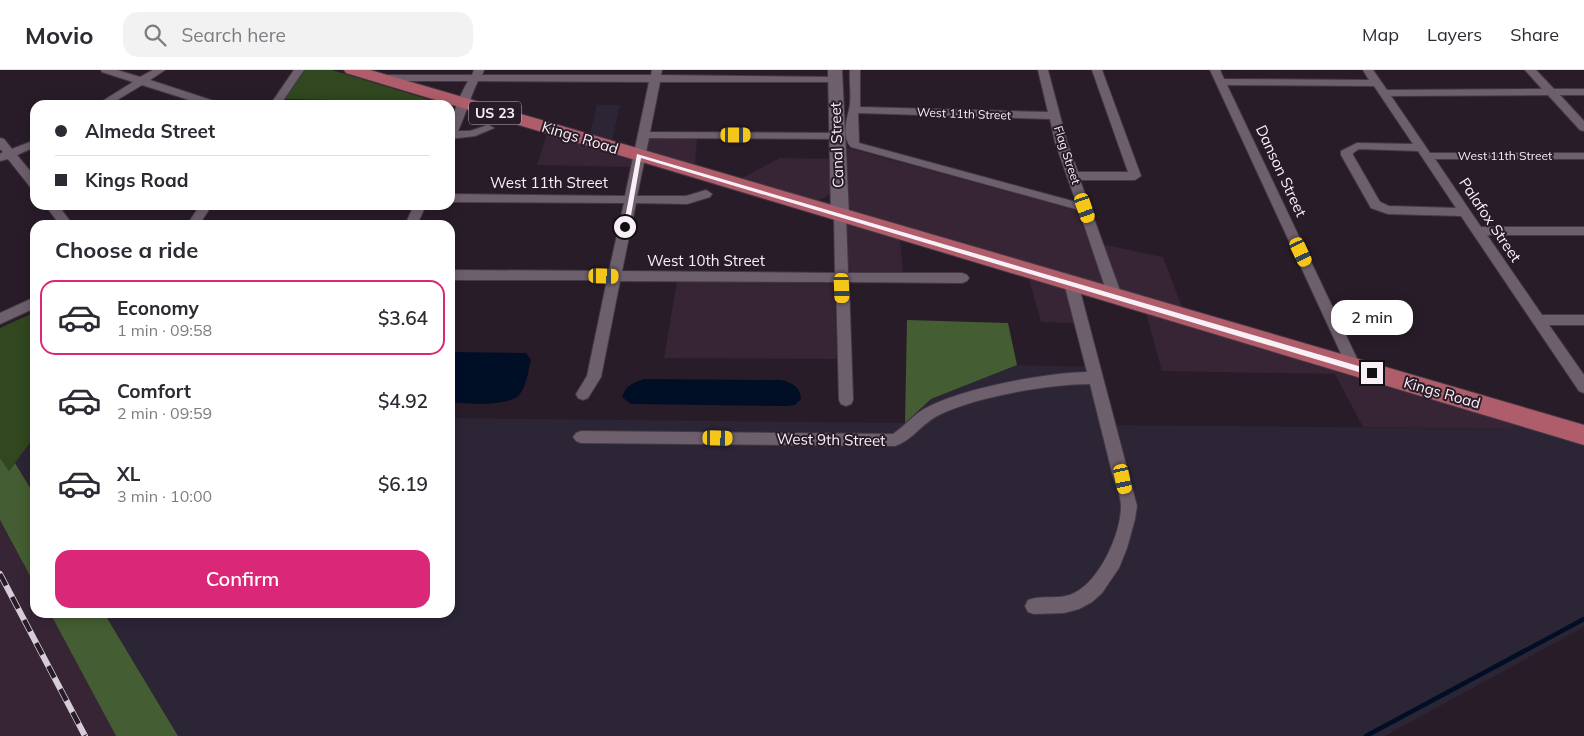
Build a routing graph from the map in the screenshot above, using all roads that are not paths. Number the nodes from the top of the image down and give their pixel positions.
1 (106, 70) edge
2 (160, 70) edge
3 (299, 70) edge
4 (352, 70) edge
5 (855, 70) edge
6 (1043, 70) edge
7 (1097, 70) edge
8 (1215, 70) edge
9 (1368, 70) edge
10 (1530, 70) edge
11 (477, 74) edge
12 (656, 74) edge
13 (835, 75) edge
14 (378, 78) junction
15 (141, 81) junction
16 (1222, 82) junction
17 (1380, 88) junction
18 (1550, 92) junction
19 (1584, 92) edge
20 (109, 100) edge
21 (200, 100) edge
22 (278, 100) edge
23 (453, 100) edge
24 (455, 101) edge
25 (463, 103) junction
26 (854, 110) junction
27 (1055, 116) junction
28 (455, 122) edge
29 (488, 128) dead end
30 (1584, 128) edge
31 (455, 134) edge
32 (643, 135) junction
33 (837, 136) junction
34 (0, 141) edge
35 (30, 145) edge
36 (1424, 152) junction
37 (639, 155) junction
38 (5, 156) edge
39 (1584, 156) edge
40 (1073, 176) junction
41 (30, 180) edge
42 (706, 194) dead end
43 (455, 198) edge
44 (631, 200) junction
45 (1085, 208) junction
46 (55, 210) edge
47 (1465, 212) junction
48 (840, 215) junction
49 (63, 220) edge
50 (1478, 231) junction
51 (1584, 231) edge
52 (455, 275) edge
53 (615, 277) junction
54 (841, 278) junction
55 (962, 278) dead end
56 (1071, 283) junction
57 (1115, 296) junction
58 (30, 304) edge
59 (0, 319) edge
60 (1538, 320) junction
61 (1584, 320) edge
62 (1354, 367) junction
63 (1095, 376) junction
64 (1584, 388) edge
65 (583, 394) dead end
66 (846, 400) dead end
67 (1584, 435) edge
68 (581, 437) dead end
69 (1034, 606) dead end

1 - 15 street
2 - 15 street
3 - 22 street
4 - 14 main road, Kings Road / US 23
5 - 26 street
6 - 27 street, Flag Street
7 - 40 street
8 - 16 street, Danson Street
9 - 17 street, Palafox Street
10 - 18 street
11 - 12 street
11 - 14 street
11 - 25 street
12 - 13 street
12 - 32 street
13 - 33 street, Canal Street
14 - 23 main road, Kings Road / US 23
15 - 20 street
15 - 21 street
16 - 17 street
16 - 62 street, Danson Street
17 - 18 street
17 - 36 street, Palafox Street
18 - 19 street
18 - 30 street
24 - 25 main road, Kings Road / US 23
25 - 28 street
25 - 37 main road, Kings Road / US 23
26 - 27 street, West 11th Street
26 - 45 street
27 - 40 street, Flag Street
29 - 31 street
32 - 33 street
32 - 37 street
33 - 48 street, Canal Street
34 - 38 street
35 - 38 street
36 - 39 street, West 11th Street
36 - 47 street, Palafox Street
36 - 47 street, West 11th Street
37 - 44 street
37 - 48 main road, Kings Road / US 23
38 - 41 street
40 - 45 street, Flag Street
42 - 44 street, West 11th Street
43 - 44 street, West 11th Street
44 - 53 street
45 - 57 street, Flag Street
46 - 49 street
47 - 50 street, Palafox Street
48 - 54 street, Canal Street
48 - 56 main road, Kings Road / US 23
50 - 51 street
50 - 60 street, Palafox Street
52 - 53 street, West 10th Street
53 - 54 street, West 10th Street
53 - 65 street
54 - 55 street, West 10th Street
54 - 66 street, Canal Street
56 - 57 main road, Kings Road / US 23
56 - 63 street
57 - 62 main road, Kings Road / US 23
58 - 59 street
60 - 61 street
60 - 64 street, Palafox Street
62 - 67 main road, Kings Road / US 23
63 - 68 street, West 9th Street
63 - 69 street

